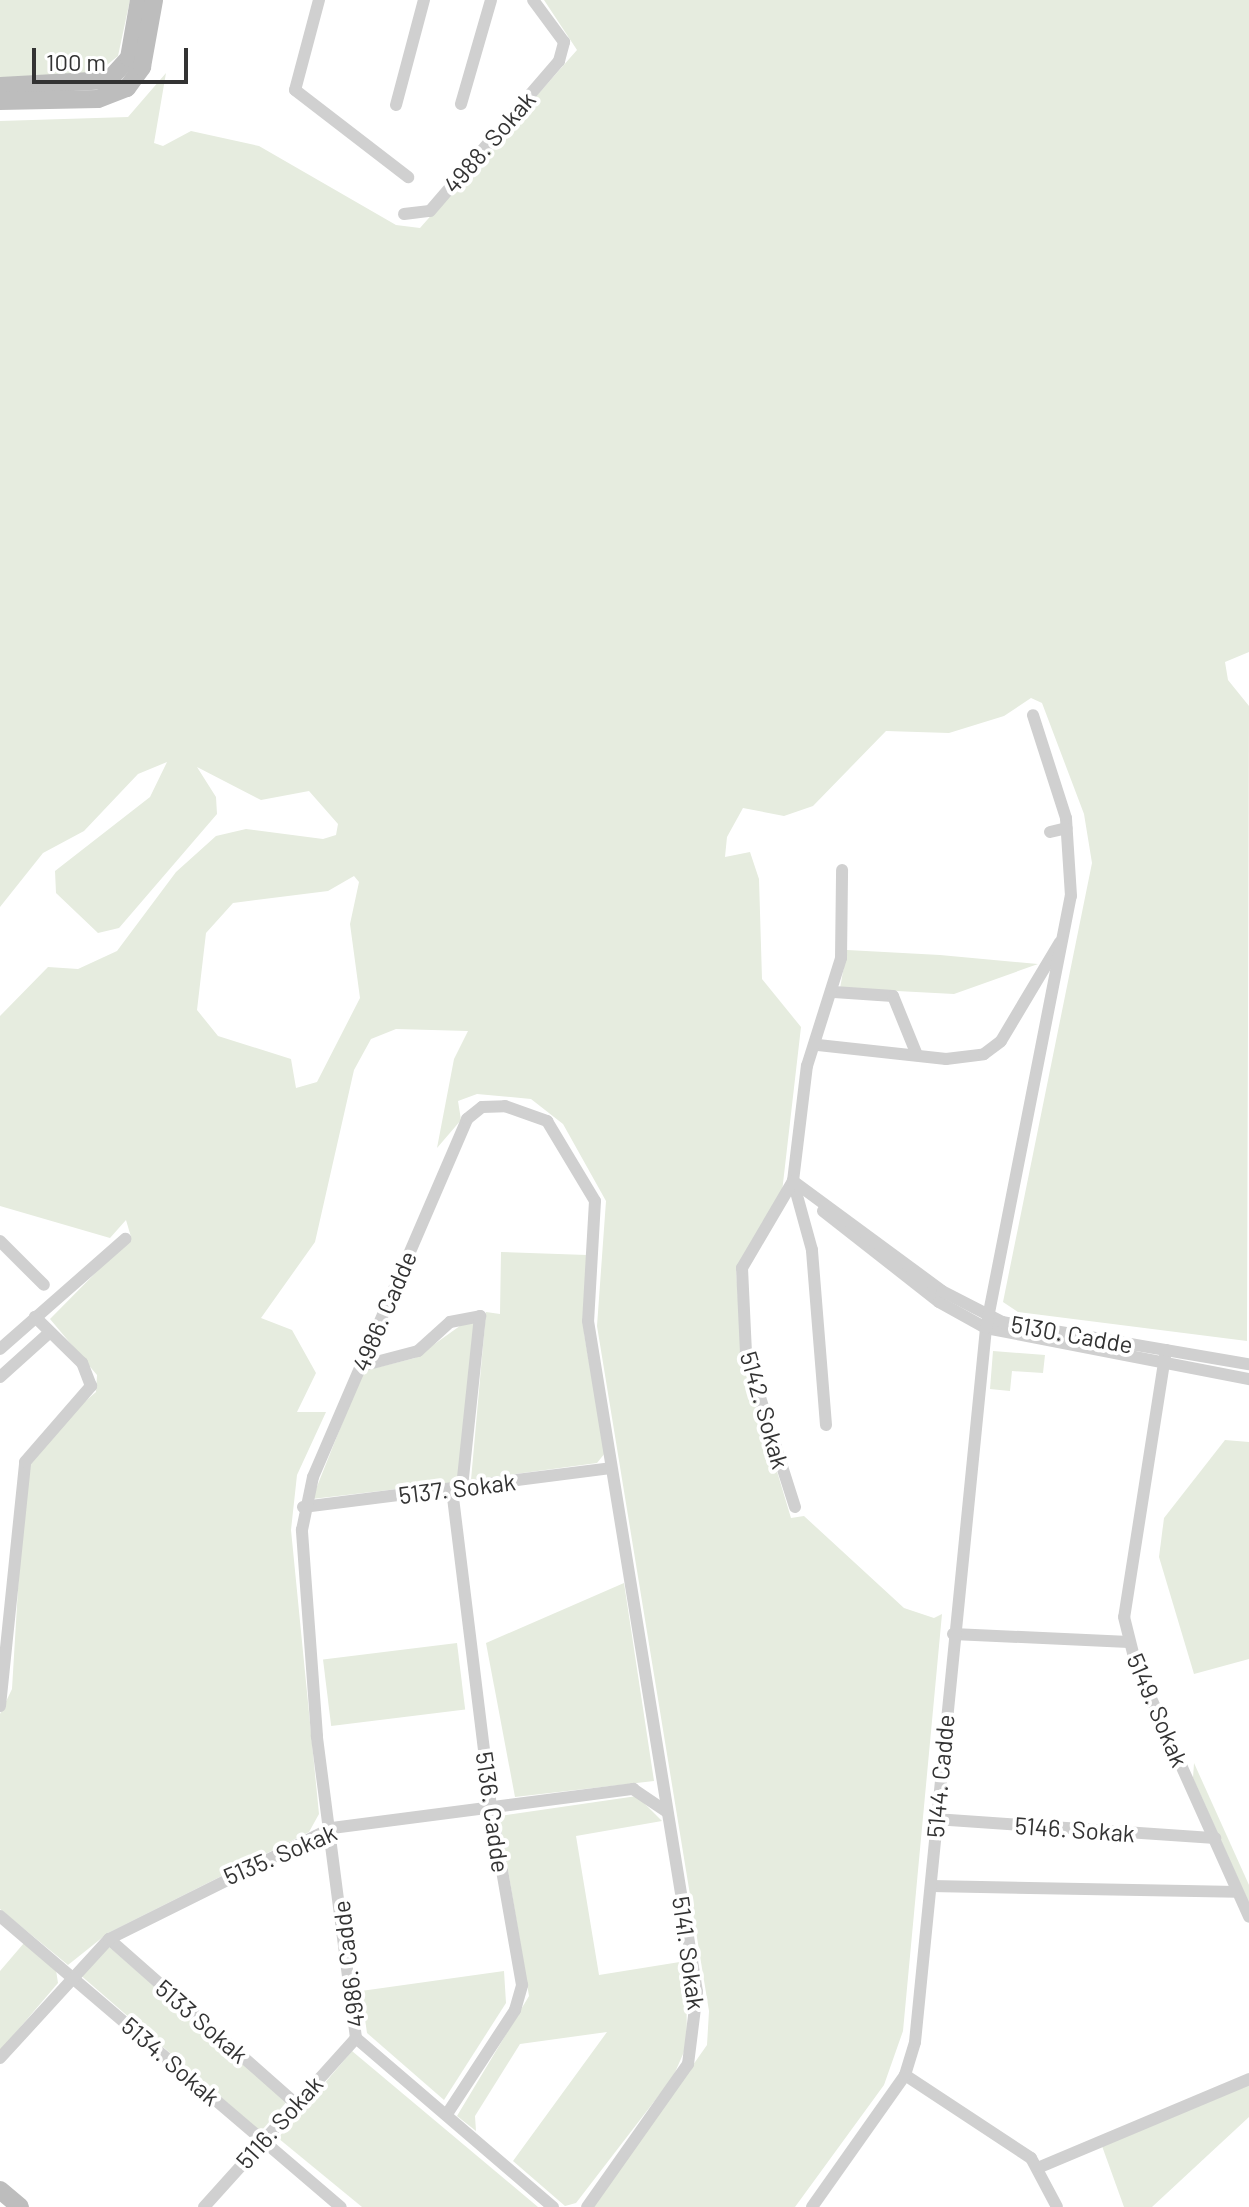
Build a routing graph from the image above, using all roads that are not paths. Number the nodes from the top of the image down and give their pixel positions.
1 (139, 0) edge
2 (154, 0) edge
3 (319, 0) edge
4 (424, 0) edge
5 (491, 0) edge
6 (533, 0) edge
7 (122, 81) junction
8 (0, 86) edge
9 (0, 101) edge
10 (461, 104) dead end
11 (396, 105) dead end
12 (408, 177) dead end
13 (404, 214) dead end
14 (1033, 715) dead end
15 (1067, 828) junction
16 (1050, 832) dead end
17 (842, 870) dead end
18 (1066, 934) junction
19 (834, 992) junction
20 (818, 1045) junction
21 (917, 1055) junction
22 (793, 1181) junction
23 (801, 1194) junction
24 (125, 1239) dead end
25 (0, 1241) edge
26 (44, 1285) dead end
27 (35, 1317) junction
28 (988, 1322) junction
29 (50, 1332) junction
30 (0, 1349) edge
31 (1166, 1356) junction
32 (1249, 1364) edge
33 (361, 1366) junction
34 (0, 1377) edge
35 (1249, 1379) edge
36 (826, 1425) dead end
37 (611, 1468) junction
38 (457, 1488) junction
39 (303, 1507) junction
40 (795, 1507) dead end
41 (953, 1634) junction
42 (1129, 1642) junction
43 (0, 1706) edge
44 (491, 1807) junction
45 (666, 1811) junction
46 (935, 1819) junction
47 (332, 1828) junction
48 (1215, 1838) junction
49 (931, 1886) junction
50 (1237, 1892) junction
51 (0, 1916) edge
52 (1249, 1917) edge
53 (109, 1939) junction
54 (72, 1976) junction
55 (356, 2038) junction
56 (0, 2058) edge
57 (905, 2075) junction
58 (1249, 2079) edge
59 (295, 2103) junction
60 (447, 2114) junction
61 (263, 2139) junction
62 (1040, 2167) junction
63 (0, 2190) edge
64 (20, 2207) edge
65 (204, 2207) edge
66 (341, 2207) edge
67 (553, 2207) edge
68 (587, 2207) edge
69 (812, 2207) edge
70 (1057, 2207) edge

1 - 7 main road
2 - 7 main road
3 - 12 street
4 - 11 street
5 - 10 street
6 - 13 street, 4988. Sokak
7 - 8 main road
7 - 9 main road
14 - 15 street, 5144. Cadde
15 - 16 street
15 - 18 street, 5144. Cadde
17 - 19 street
18 - 21 street
18 - 28 street, 5144. Cadde
19 - 20 street
19 - 21 street
20 - 21 street
20 - 22 street
22 - 23 street
22 - 28 street, 5130. Cadde
22 - 40 street, 5142. Sokak
23 - 28 street, 5130. Cadde
23 - 36 street
24 - 27 street
25 - 26 street
27 - 29 street
27 - 30 street
28 - 31 street, 5130. Cadde
28 - 41 street, 5144. Cadde
29 - 34 street
29 - 43 street
31 - 32 street, 5130. Cadde
31 - 35 street, 5130. Cadde
31 - 42 street, 5149. Sokak
33 - 37 street, 4986. Cadde
33 - 38 street, 5136. Cadde
33 - 39 street, 4986. Cadde
37 - 38 street, 5137. Sokak
37 - 45 street, 4986. Cadde
38 - 39 street, 5137. Sokak
38 - 44 street, 5136. Cadde
39 - 47 street, 4986. Cadde
41 - 42 street
41 - 46 street, 5144. Cadde
42 - 48 street, 5149. Sokak
44 - 45 street, 5135. Sokak
44 - 47 street, 5135. Sokak
44 - 60 street, 5136. Cadde
45 - 68 street, 5141. Sokak
46 - 48 street, 5146. Sokak
46 - 49 street, 5144. Cadde
47 - 53 street, 5135. Sokak
47 - 55 street, 4986. Cadde
48 - 50 street, 5149. Sokak
49 - 50 street
49 - 57 street, 5144. Cadde
50 - 52 street, 5149. Sokak
51 - 54 street, 5134. Sokak
53 - 54 street, 5135. Sokak
53 - 59 street, 5133 Sokak
54 - 56 street, 5135. Sokak
54 - 61 street, 5134. Sokak
55 - 59 street, 5116. Sokak
55 - 60 street, 4986. Cadde
57 - 62 street
57 - 69 street, 5144. Cadde
58 - 62 street
59 - 61 street, 5116. Sokak
60 - 67 street, 4986. Cadde
61 - 65 street, 5116. Sokak
61 - 66 street, 5134. Sokak
62 - 70 street
63 - 64 main road

